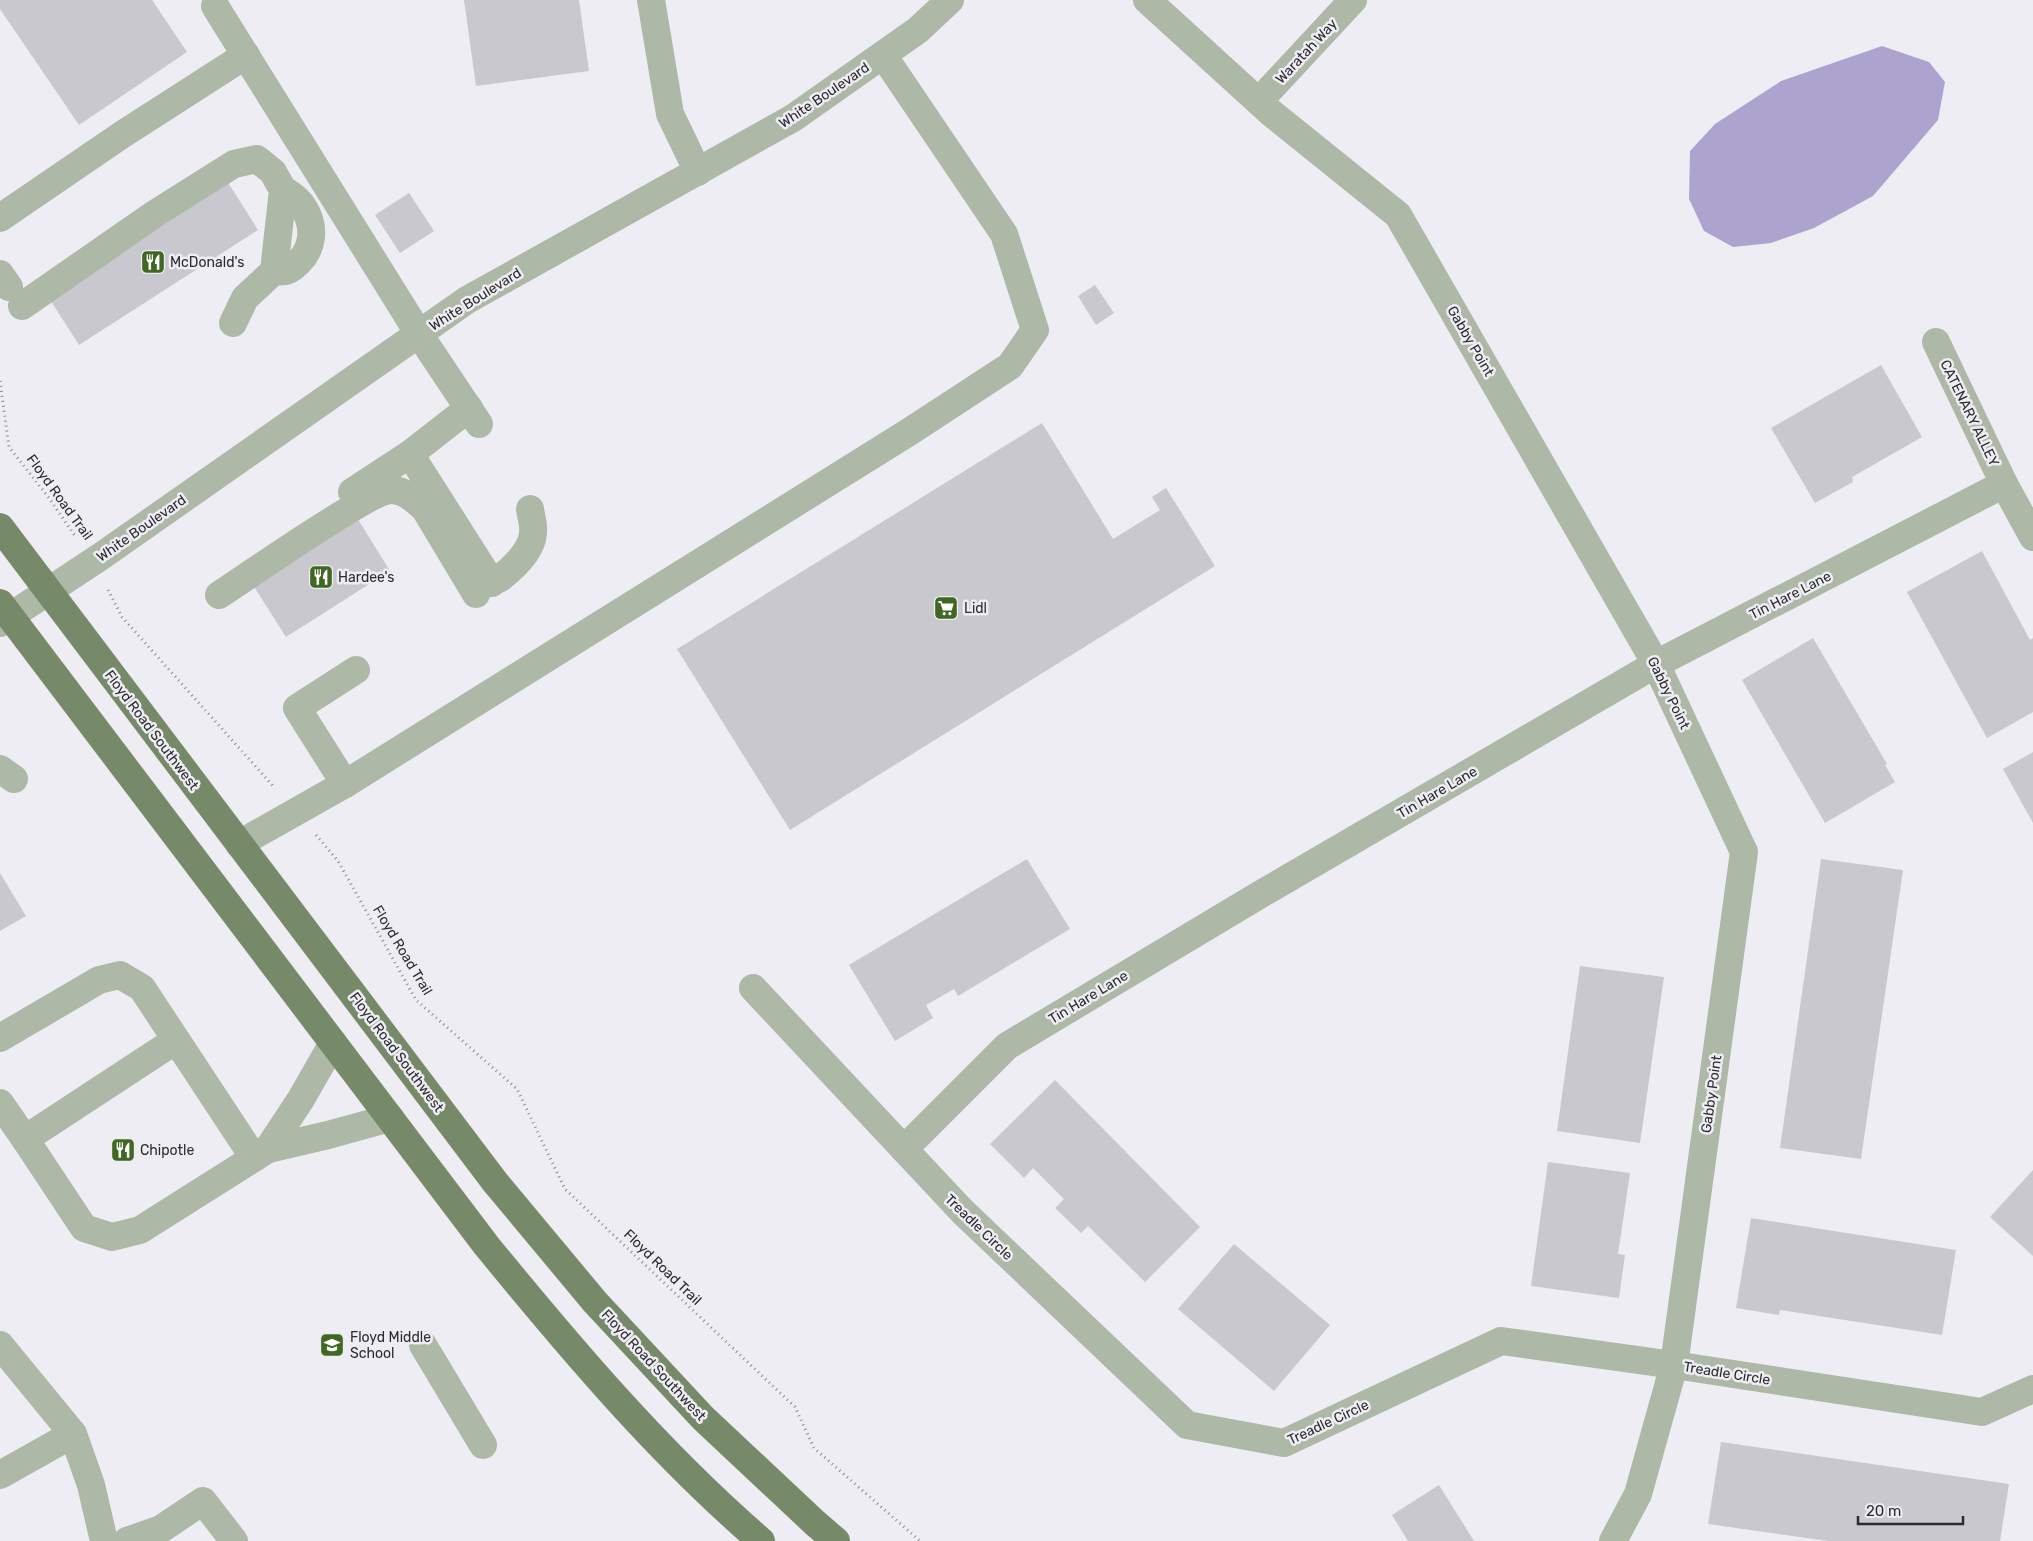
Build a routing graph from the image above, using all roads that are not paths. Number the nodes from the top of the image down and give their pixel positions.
1 (650, 0) edge
2 (950, 0) edge
3 (1147, 0) edge
4 (1352, 0) edge
5 (216, 6) dead end
6 (246, 55) junction
7 (883, 55) junction
8 (1259, 102) junction
9 (698, 172) junction
10 (0, 218) edge
11 (10, 289) edge
12 (233, 323) dead end
13 (419, 334) junction
14 (1936, 342) dead end
15 (410, 454) junction
16 (2004, 484) junction
17 (530, 509) dead end
18 (0, 527) edge
19 (2033, 537) edge
20 (489, 585) junction
21 (47, 591) junction
22 (3, 614) edge
23 (1656, 664) junction
24 (356, 670) dead end
25 (345, 784) junction
26 (239, 844) junction
27 (753, 988) dead end
28 (0, 1038) edge
29 (176, 1040) junction
30 (333, 1043) junction
31 (0, 1103) edge
32 (390, 1118) junction
33 (24, 1139) junction
34 (904, 1150) junction
35 (261, 1154) junction
36 (0, 1345) edge
37 (422, 1346) dead end
38 (1674, 1365) junction
39 (2033, 1389) edge
40 (73, 1434) junction
41 (483, 1445) dead end
42 (0, 1475) edge
43 (104, 1541) edge
44 (127, 1541) edge
45 (234, 1541) edge
46 (761, 1541) edge
47 (836, 1541) edge
48 (1613, 1541) edge

1 - 9 street
2 - 7 street, White Boulevard
3 - 8 street, Gabby Point
4 - 8 street, Waratah Way
5 - 6 street
6 - 10 street
6 - 13 street
7 - 9 street, White Boulevard
7 - 25 street
8 - 23 street, Gabby Point
9 - 13 street, White Boulevard
11 - 12 street
13 - 15 street
13 - 21 street, White Boulevard
14 - 16 street, CATENARY ALLEY
15 - 20 street
15 - 20 street
16 - 19 street, CATENARY ALLEY
16 - 23 street, Tin Hare Lane
17 - 20 street
18 - 21 main road, Floyd Road Southwest
21 - 22 street, White Boulevard
21 - 26 main road, Floyd Road Southwest
22 - 30 main road
23 - 34 street, Tin Hare Lane
23 - 38 street, Gabby Point
24 - 25 street
25 - 26 street
26 - 47 main road, Floyd Road Southwest
27 - 34 street, Treadle Circle
28 - 29 street
29 - 33 street
29 - 35 street
30 - 32 main road
30 - 35 street
31 - 33 street
32 - 35 street
32 - 46 main road
33 - 35 street
34 - 38 street, Treadle Circle
36 - 40 street
37 - 41 street
38 - 39 street, Treadle Circle
38 - 48 street, Gabby Point
40 - 42 street
40 - 43 street
44 - 45 street

